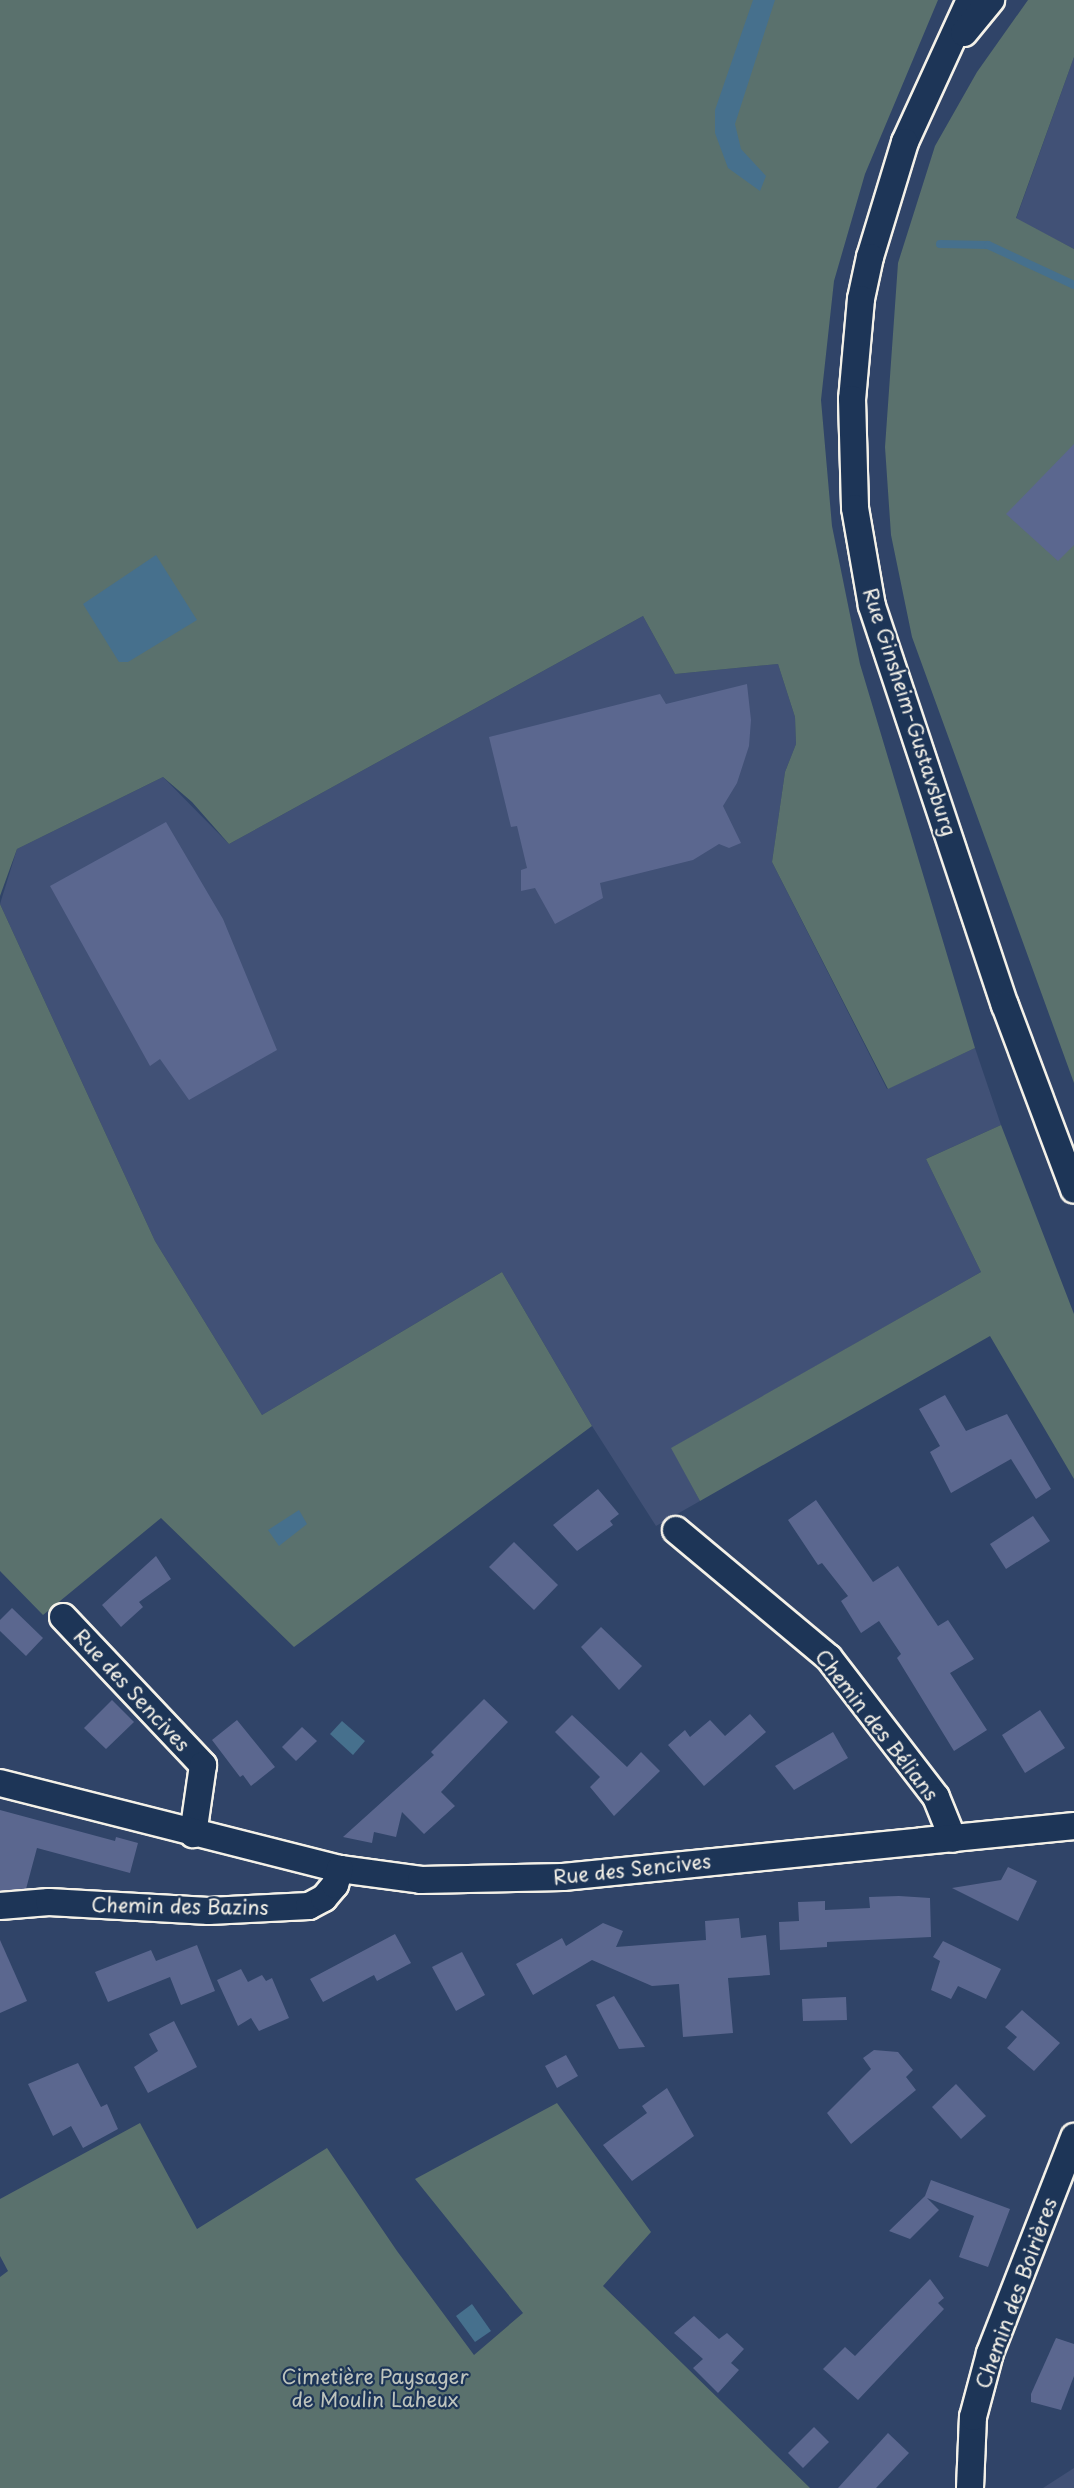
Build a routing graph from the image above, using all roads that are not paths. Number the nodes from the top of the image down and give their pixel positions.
1 (970, 0) edge
2 (991, 0) edge
3 (949, 52) junction
4 (1074, 1190) edge
5 (676, 1530) dead end
6 (63, 1617) dead end
7 (0, 1783) edge
8 (1074, 1826) edge
9 (193, 1834) junction
10 (953, 1839) junction
11 (340, 1869) junction
12 (0, 1906) edge
13 (1074, 2137) edge
14 (970, 2488) edge

1 - 3 street, Rue Ginsheim-Gustavsburg
2 - 3 street, Rue Ginsheim-Gustavsburg
3 - 4 street, Rue Ginsheim-Gustavsburg
5 - 10 street, Chemin des Bélians
6 - 9 street, Rue des Sencives
7 - 9 street, Rue des Sencives
8 - 10 street, Rue des Sencives
9 - 11 street, Rue des Sencives
10 - 11 street, Rue des Sencives
11 - 12 street, Chemin des Bazins
13 - 14 street, Chemin des Boirières

